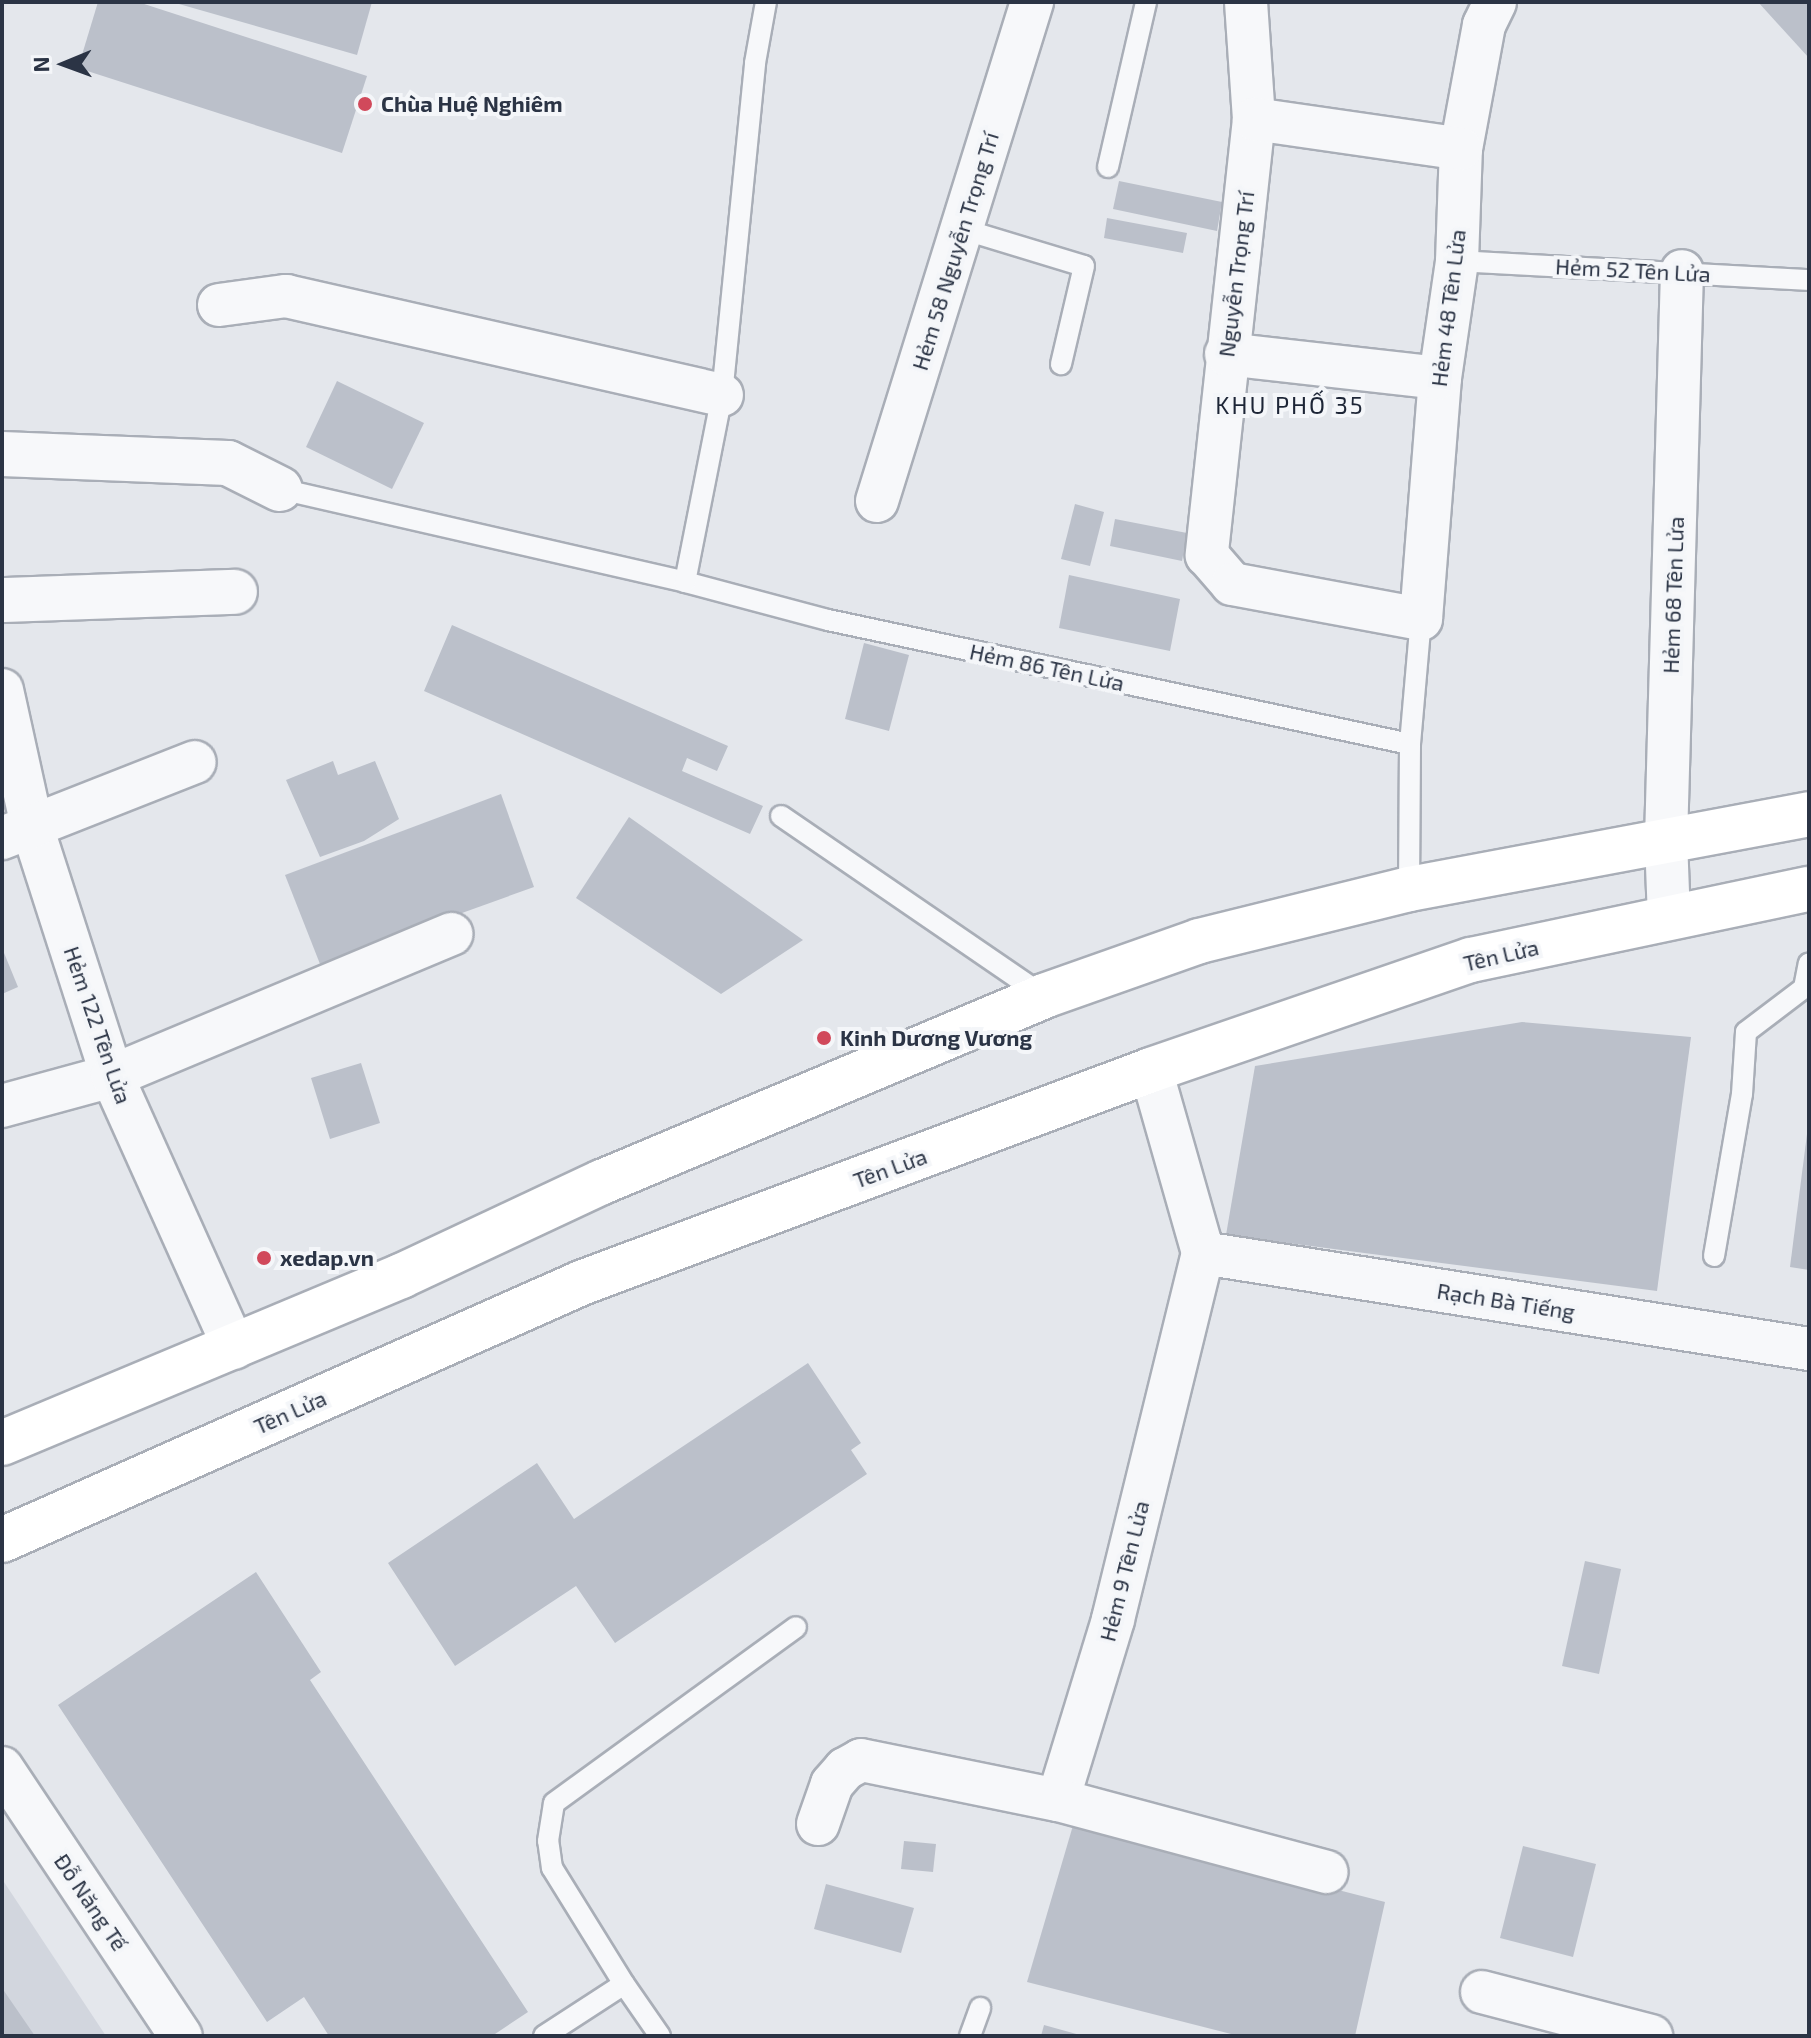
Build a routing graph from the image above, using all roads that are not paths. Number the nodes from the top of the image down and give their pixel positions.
1 (766, 2) edge
2 (1032, 2) edge
3 (1146, 2) edge
4 (1246, 2) edge
5 (1495, 2) edge
6 (1254, 119) junction
7 (1461, 149) junction
8 (1108, 167) dead end
9 (962, 229) junction
10 (1457, 261) junction
11 (1682, 271) junction
12 (1809, 280) edge
13 (219, 305) dead end
14 (1226, 354) junction
15 (1061, 364) dead end
16 (1440, 378) junction
17 (722, 395) junction
18 (2, 454) edge
19 (280, 489) joint
20 (877, 501) dead end
21 (685, 582) junction
22 (235, 592) dead end
23 (2, 600) edge
24 (1421, 619) junction
25 (2, 690) edge
26 (1410, 744) junction
27 (195, 762) dead end
28 (1809, 814) edge
29 (781, 816) dead end
30 (17, 832) edge
31 (1666, 840) junction
32 (1409, 889) junction
33 (1809, 889) edge
34 (1669, 918) junction
35 (452, 934) dead end
36 (1809, 963) edge
37 (1806, 988) edge
38 (1044, 996) junction
39 (1151, 1070) junction
40 (112, 1076) junction
41 (2, 1106) edge
42 (1203, 1253) junction
43 (1714, 1256) dead end
44 (234, 1348) junction
45 (1809, 1349) edge
46 (2, 1443) edge
47 (2, 1540) edge
48 (796, 1627) dead end
49 (2, 1768) edge
50 (1058, 1800) junction
51 (818, 1824) dead end
52 (1327, 1872) dead end
53 (624, 1984) junction
54 (1482, 1992) dead end
55 (980, 2008) dead end
56 (181, 2036) edge
57 (544, 2036) edge
58 (660, 2036) edge
59 (970, 2036) edge
60 (1651, 2036) edge

1 - 17 lane
2 - 9 street, Hẻm 58 Nguyễn Trọng Trí
3 - 8 lane
4 - 6 street, Nguyễn Trọng Trí
5 - 7 street, Hẻm 48 Tên Lửa
6 - 7 street
6 - 14 street, Nguyễn Trọng Trí
7 - 10 street, Hẻm 48 Tên Lửa
9 - 15 lane
9 - 20 street, Hẻm 58 Nguyễn Trọng Trí
10 - 11 lane, Hẻm 52 Tên Lửa
10 - 16 street, Hẻm 48 Tên Lửa
11 - 12 lane, Hẻm 52 Tên Lửa
11 - 31 street, Hẻm 68 Tên Lửa
13 - 17 street
14 - 16 street
14 - 24 street, Nguyễn Trọng Trí
16 - 24 street, Hẻm 48 Tên Lửa
17 - 21 lane
18 - 19 street
19 - 21 lane, Hẻm 86 Tên Lửa
21 - 26 lane, Hẻm 86 Tên Lửa
22 - 23 street
24 - 26 lane
25 - 30 street, Hẻm 122 Tên Lửa
26 - 32 lane
27 - 30 street
28 - 31 main road
29 - 38 lane
30 - 40 street, Hẻm 122 Tên Lửa
31 - 32 main road
31 - 34 street, Hẻm 68 Tên Lửa
32 - 38 main road
33 - 34 main road, Tên Lửa
34 - 39 main road, Tên Lửa
35 - 40 street
36 - 37 lane
37 - 43 lane
38 - 44 main road
39 - 42 street, Hẻm 9 Tên Lửa
39 - 47 main road, Tên Lửa
40 - 41 street
40 - 44 street, Hẻm 122 Tên Lửa
42 - 45 street, Rạch Bà Tiếng
42 - 50 street, Hẻm 9 Tên Lửa
44 - 46 main road
48 - 53 lane
49 - 56 street, Đỗ Năng Tế
50 - 51 street
50 - 52 street
53 - 57 lane
53 - 58 lane
54 - 60 street
55 - 59 lane

